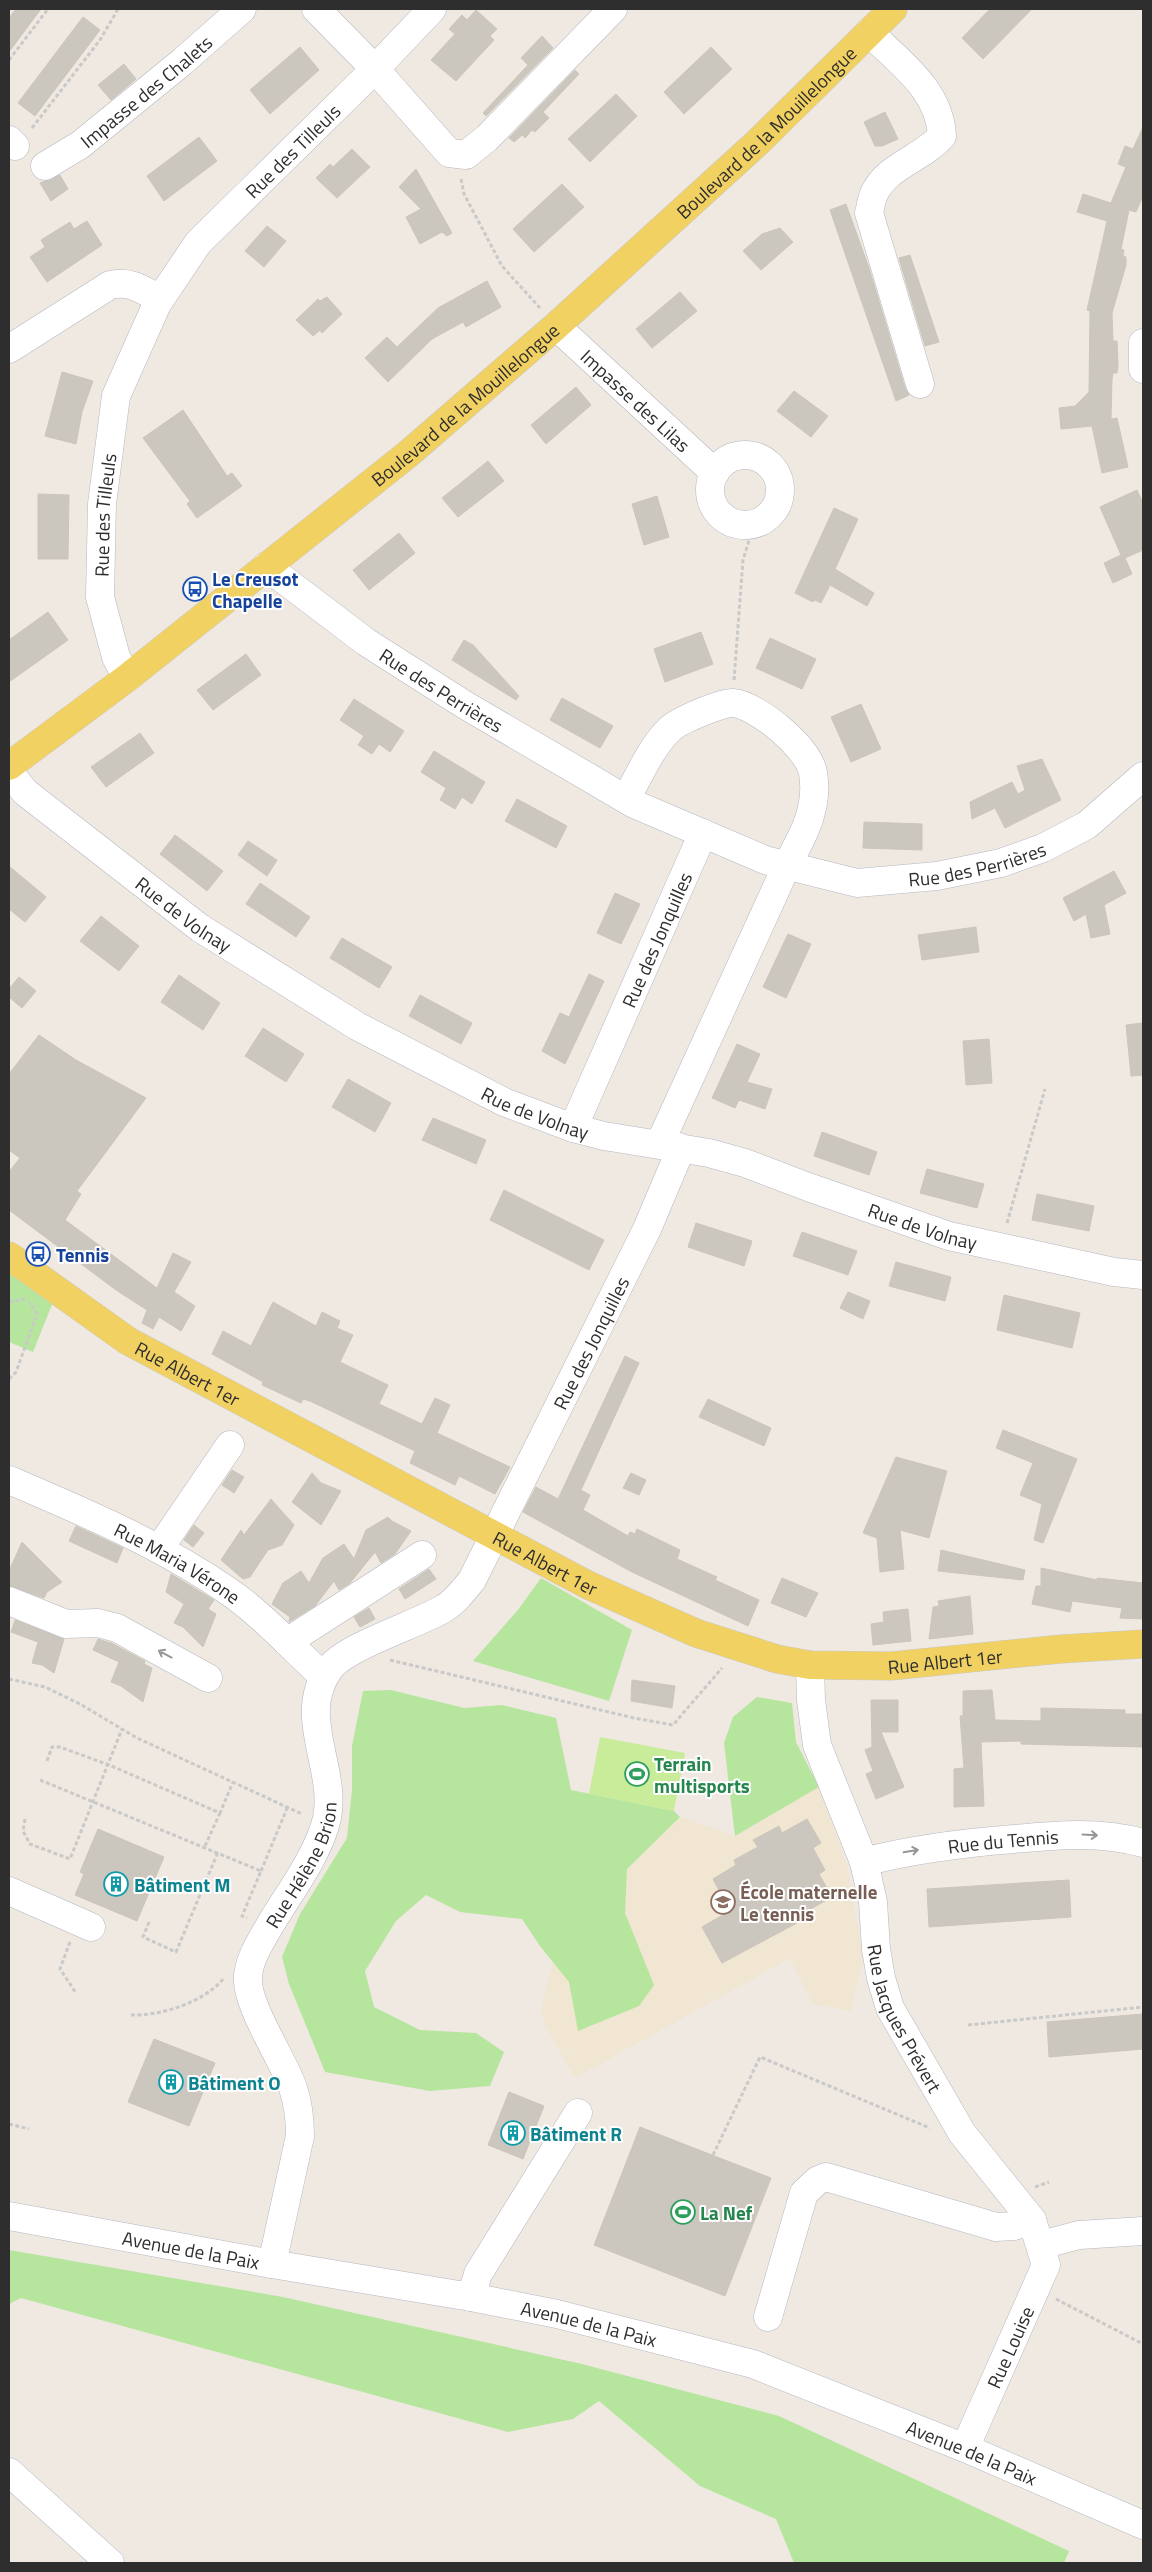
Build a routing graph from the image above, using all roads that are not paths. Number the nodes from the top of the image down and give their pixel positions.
1 (242, 9) edge
2 (316, 9) edge
3 (432, 9) edge
4 (613, 9) edge
5 (893, 9) edge
6 (869, 32) junction
7 (375, 69) junction
8 (45, 166) dead end
9 (160, 299) junction
10 (556, 326) junction
11 (1143, 344) edge
12 (9, 349) edge
13 (1143, 369) edge
14 (920, 384) dead end
15 (715, 473) junction
16 (266, 566) junction
17 (127, 678) junction
18 (9, 766) edge
19 (9, 772) edge
20 (1143, 776) edge
21 (626, 799) junction
22 (703, 833) junction
23 (787, 865) junction
24 (573, 1128) junction
25 (669, 1145) junction
26 (9, 1256) edge
27 (1143, 1275) edge
28 (230, 1445) dead end
29 (9, 1480) edge
30 (492, 1536) junction
31 (159, 1549) junction
32 (422, 1555) dead end
33 (9, 1601) edge
34 (286, 1642) junction
35 (1143, 1644) edge
36 (810, 1665) junction
37 (324, 1677) junction
38 (208, 1678) dead end
39 (1143, 1843) edge
40 (864, 1862) junction
41 (9, 1891) edge
42 (84, 1924) road end
43 (578, 2113) dead end
44 (9, 2216) edge
45 (1143, 2231) edge
46 (1037, 2232) junction
47 (272, 2264) junction
48 (471, 2296) junction
49 (768, 2316) dead end
50 (965, 2448) junction
51 (9, 2472) edge
52 (1143, 2525) edge
53 (110, 2563) edge

1 - 8 street, Impasse des Chalets
2 - 7 street
3 - 7 street, Rue des Tilleuls
4 - 7 street
5 - 6 main road, Boulevard de la Mouillelongue
6 - 10 main road, Boulevard de la Mouillelongue
6 - 14 street
7 - 9 street, Rue des Tilleuls
9 - 12 street
9 - 17 street, Rue des Tilleuls
10 - 15 street, Impasse des Lilas
10 - 16 main road, Boulevard de la Mouillelongue
11 - 13 street
15 - 15 street
16 - 17 main road, Boulevard de la Mouillelongue
16 - 21 street, Rue des Perrières
17 - 18 main road, Boulevard de la Mouillelongue
19 - 24 street, Rue de Volnay
20 - 23 street, Rue des Perrières
21 - 22 street, Rue des Perrières
21 - 23 street
22 - 23 street, Rue des Perrières
22 - 24 street, Rue des Jonquilles
23 - 25 street, Rue des Jonquilles
24 - 25 street, Rue de Volnay
25 - 27 street, Rue de Volnay
25 - 30 street, Rue des Jonquilles
26 - 30 main road, Rue Albert 1er
28 - 31 street
29 - 31 street, Rue Maria Vérone
30 - 36 main road, Rue Albert 1er
30 - 37 street, Rue Hélène Brion
31 - 34 street, Rue Maria Vérone
32 - 34 street
38 -> 33 street
34 - 37 street, Rue Maria Vérone
35 - 36 main road, Rue Albert 1er
36 - 40 street, Rue Jacques Prévert
37 - 47 street, Rue Hélène Brion
40 -> 39 street, Rue du Tennis
40 - 46 street, Rue Jacques Prévert
41 - 42 street
43 - 48 street
44 - 47 street, Avenue de la Paix
45 - 46 street
46 - 49 street
46 - 50 street, Rue Louise
47 - 48 street, Avenue de la Paix
48 - 50 street, Avenue de la Paix
50 - 52 street, Avenue de la Paix
51 - 53 street

